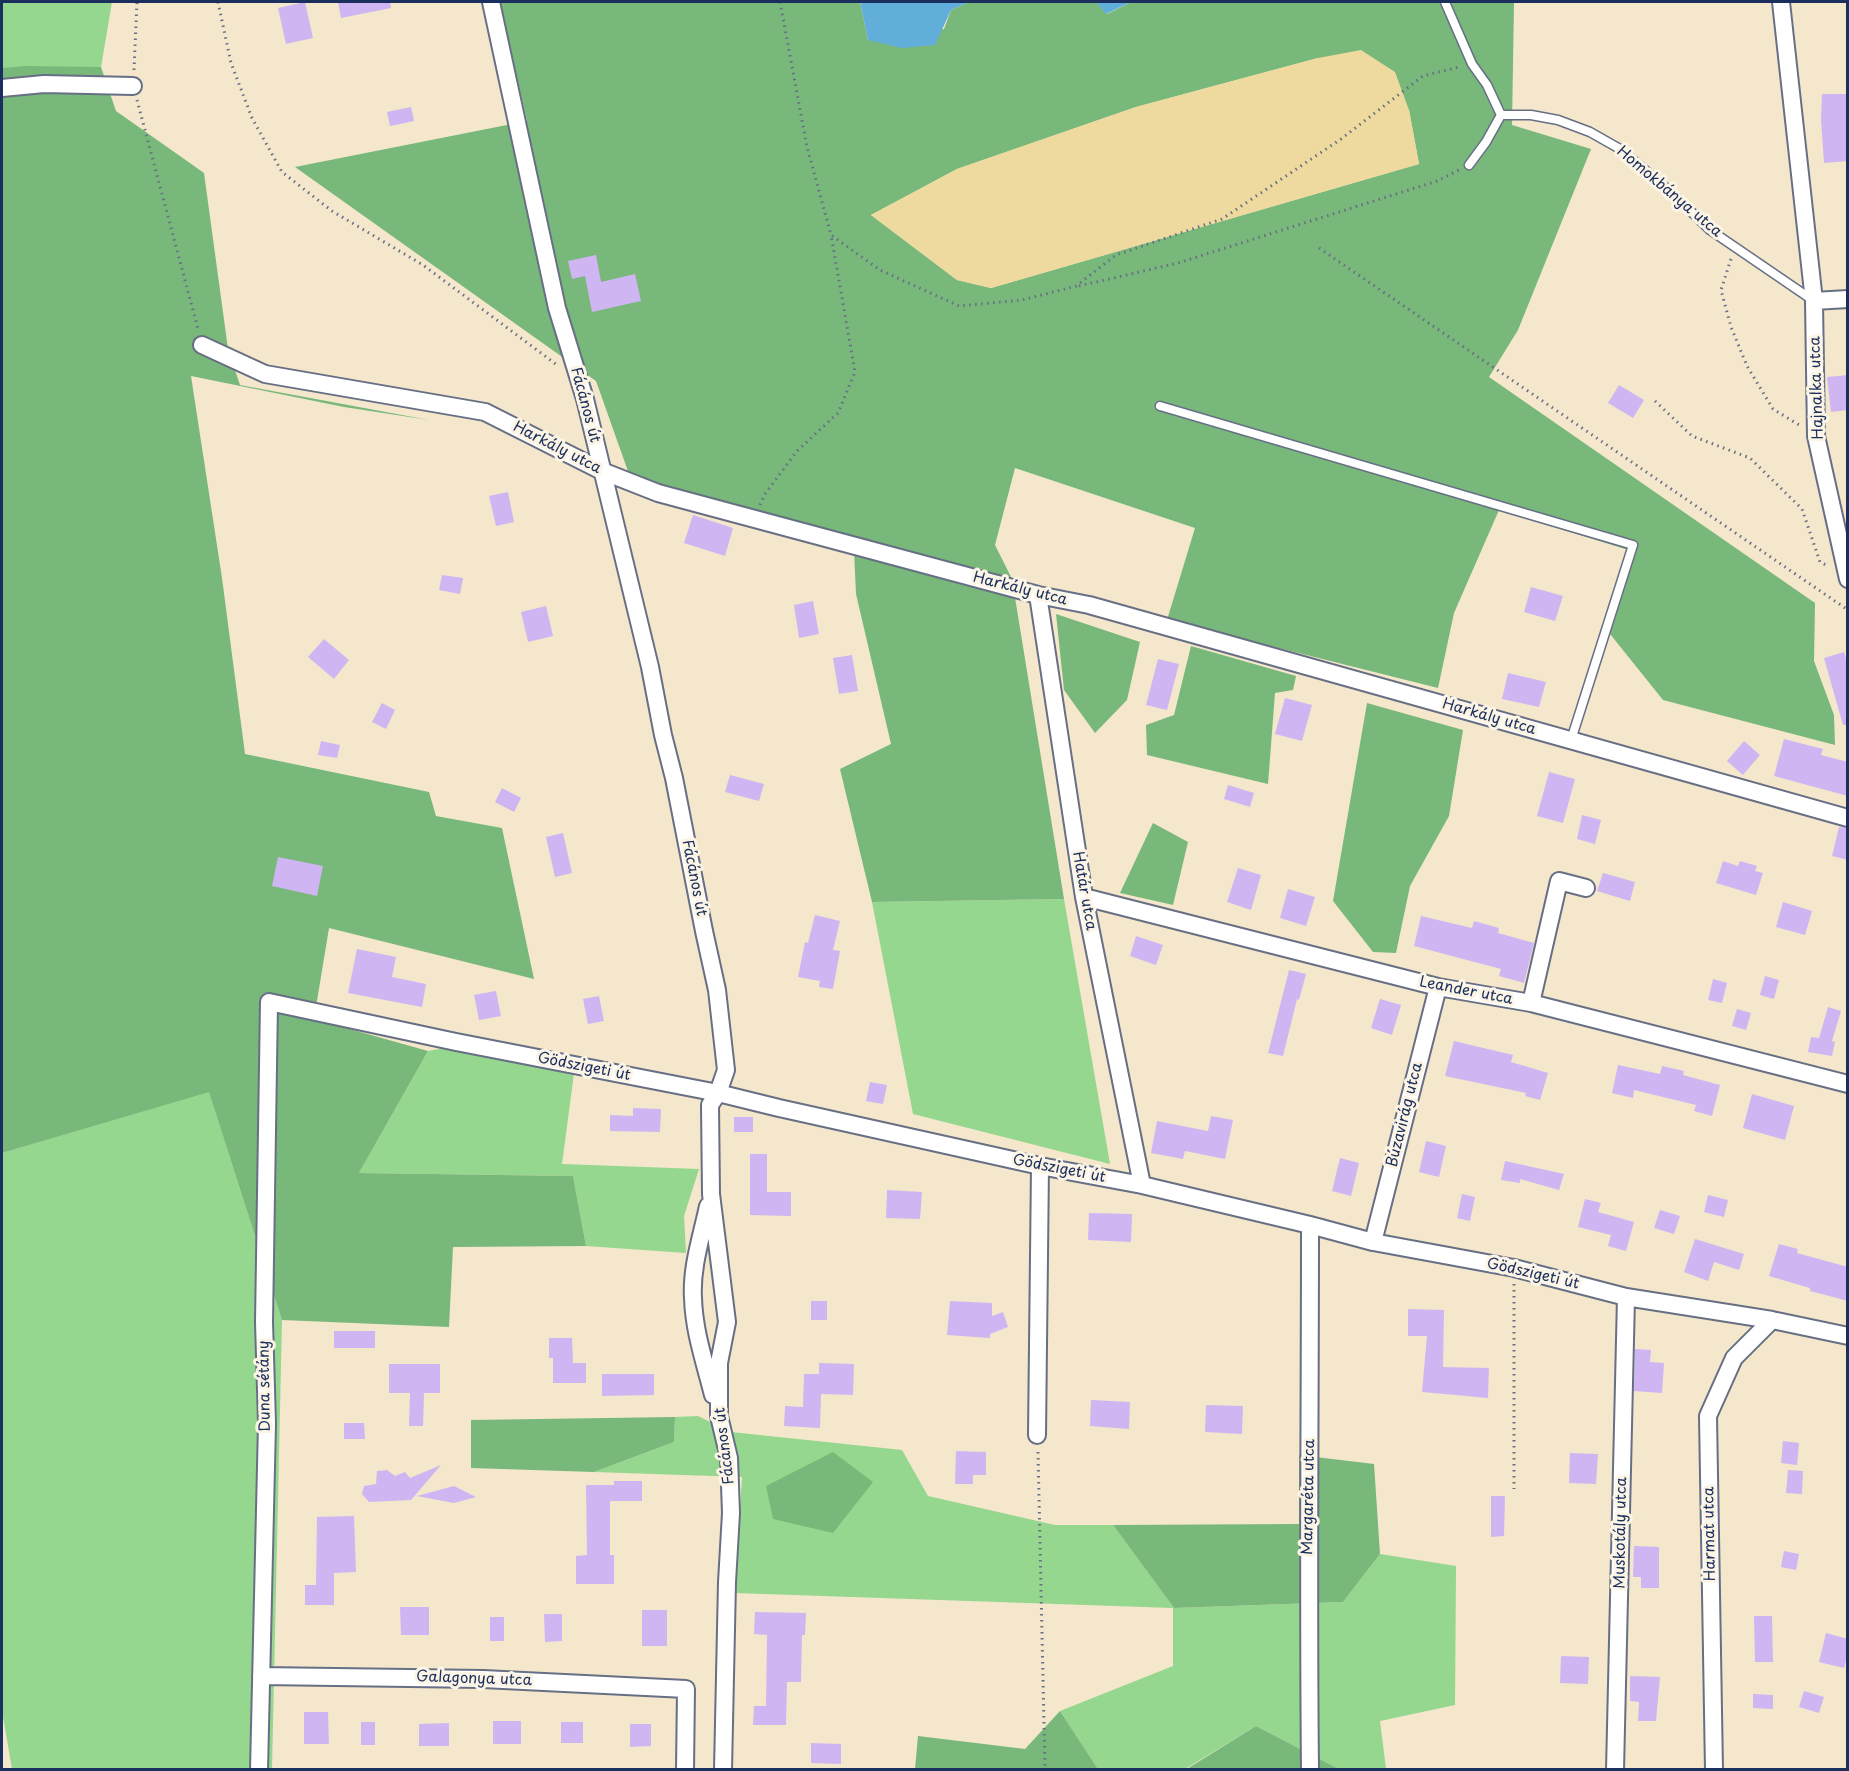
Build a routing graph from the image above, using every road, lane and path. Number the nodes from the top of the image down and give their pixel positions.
1 (137, 2) edge
2 (218, 2) edge
3 (491, 2) edge
4 (780, 2) edge
5 (1445, 2) edge
6 (1781, 2) edge
7 (1472, 63) junction
8 (133, 86) junction
9 (2, 88) edge
10 (1501, 115) junction
11 (1469, 165) joint
12 (831, 235) junction
13 (1735, 246) junction
14 (1319, 248) dead end
15 (1076, 286) junction
16 (1848, 299) edge
17 (1814, 301) junction
18 (202, 345) joint
19 (580, 382) junction
20 (1656, 402) dead end
21 (1160, 406) dead end
22 (1816, 436) junction
23 (602, 471) junction
24 (754, 519) junction
25 (1847, 576) edge
26 (1038, 595) junction
27 (1848, 610) edge
28 (1571, 740) junction
29 (1848, 818) edge
30 (1586, 888) dead end
31 (1083, 897) junction
32 (1438, 987) junction
33 (269, 1002) joint
34 (1531, 1003) junction
35 (1848, 1084) edge
36 (718, 1093) junction
37 (1040, 1166) junction
38 (1142, 1185) junction
39 (711, 1194) junction
40 (1310, 1225) junction
41 (1373, 1242) junction
42 (1514, 1268) junction
43 (1626, 1297) junction
44 (1772, 1320) junction
45 (1848, 1336) edge
46 (719, 1416) junction
47 (1037, 1435) joint
48 (1514, 1489) dead end
49 (261, 1676) junction
50 (259, 1770) edge
51 (685, 1770) edge
52 (723, 1770) edge
53 (1045, 1770) edge
54 (1310, 1770) edge
55 (1615, 1770) edge
56 (1714, 1770) edge

1 - 8 path
2 - 19 path
3 - 19 street, Fácános út
4 - 12 path
5 - 7 lane
6 - 17 street, Hajnalka utca
7 - 10 lane
7 - 15 path
8 - 9 street
8 - 18 path
10 - 11 lane
10 - 13 lane, Homokbánya utca
11 - 15 path
12 - 15 path
12 - 24 path
13 - 17 lane, Homokbánya utca
13 - 22 path
14 - 27 path
16 - 17 street
17 - 22 street, Hajnalka utca
18 - 23 street, Harkály utca
19 - 23 street, Fácános út
20 - 25 path
21 - 28 lane
22 - 25 street, Hajnalka utca
23 - 24 street, Harkály utca
23 - 36 street, Fácános út
24 - 26 street, Harkály utca
26 - 28 street, Harkály utca
26 - 31 street, Határ utca
28 - 29 street, Harkály utca
30 - 34 street
31 - 32 street, Leander utca
31 - 38 street, Határ utca
32 - 34 street, Leander utca
32 - 41 street, Búzavirág utca
33 - 36 street, Gödszigeti út
33 - 49 street, Duna sétány
34 - 35 street, Leander utca
36 - 37 street, Gödszigeti út
36 - 39 street, Fácános út
37 - 38 street, Gödszigeti út
37 - 47 street
38 - 40 street, Gödszigeti út
39 - 46 street, Fácános út
39 - 46 street
40 - 41 street, Gödszigeti út
40 - 54 street, Margaréta utca
41 - 42 street, Gödszigeti út
42 - 43 street, Gödszigeti út
42 - 48 path
43 - 44 street, Gödszigeti út
43 - 55 street, Muskotály utca
44 - 45 street, Gödszigeti út
44 - 56 street, Harmat utca
46 - 52 street, Fácános út
47 - 53 path
49 - 50 street, Duna sétány
49 - 51 street, Galagonya utca

